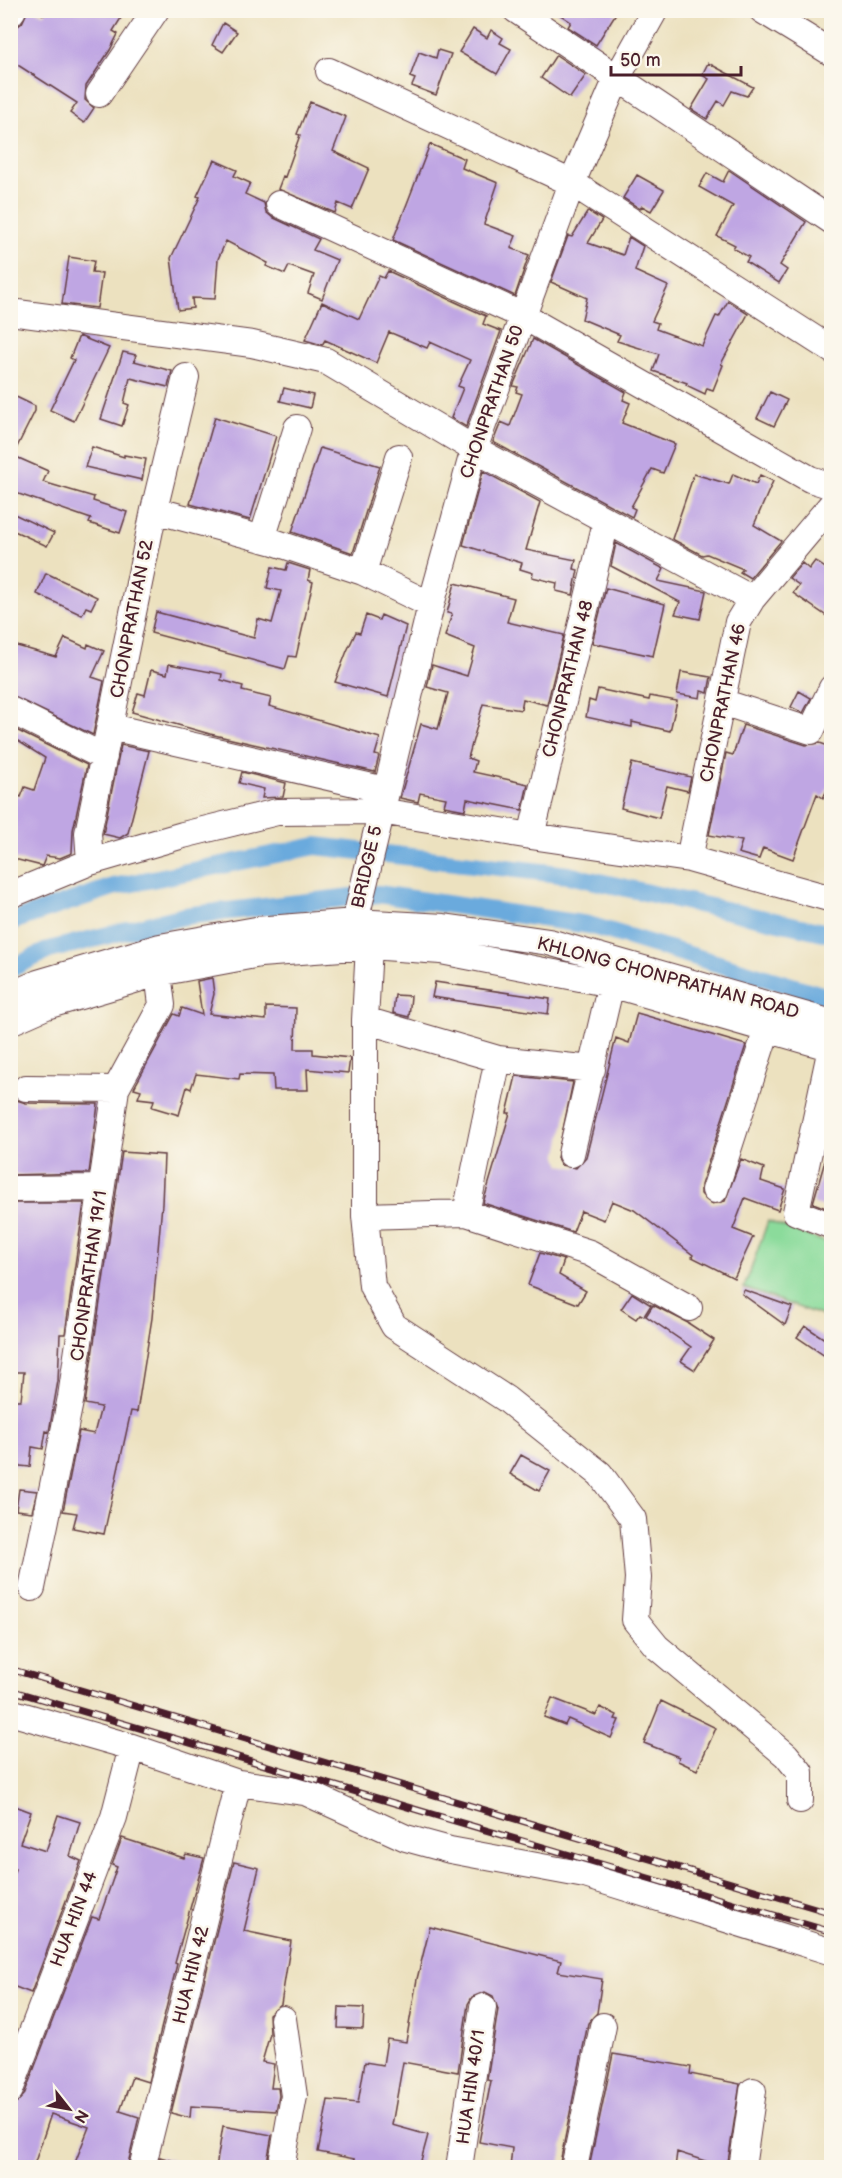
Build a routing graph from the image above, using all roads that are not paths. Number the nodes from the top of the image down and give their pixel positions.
1 (156, 10) edge
2 (516, 10) edge
3 (655, 10) edge
4 (762, 10) edge
5 (831, 53) edge
6 (329, 71) dead end
7 (617, 78) junction
8 (99, 94) dead end
9 (572, 183) junction
10 (279, 204) dead end
11 (831, 220) edge
12 (10, 312) edge
13 (521, 315) junction
14 (831, 350) edge
15 (186, 377) dead end
16 (297, 428) dead end
17 (474, 449) junction
18 (399, 457) dead end
19 (831, 486) edge
20 (831, 504) edge
21 (154, 510) junction
22 (606, 522) junction
23 (262, 539) junction
24 (363, 572) junction
25 (752, 599) junction
26 (431, 605) junction
27 (831, 688) edge
28 (722, 702) junction
29 (10, 710) edge
30 (111, 727) junction
31 (104, 757) junction
32 (383, 800) junction
33 (531, 836) junction
34 (689, 859) junction
35 (90, 862) junction
36 (10, 895) edge
37 (831, 899) edge
38 (355, 922) junction
39 (369, 946) junction
40 (158, 973) junction
41 (610, 984) junction
42 (10, 995) edge
43 (365, 1020) junction
44 (10, 1022) edge
45 (831, 1023) edge
46 (766, 1029) junction
47 (831, 1048) edge
48 (498, 1059) junction
49 (592, 1069) junction
50 (26, 1088) dead end
51 (116, 1089) junction
52 (571, 1154) dead end
53 (101, 1188) junction
54 (13, 1189) dead end
55 (715, 1190) dead end
56 (466, 1213) junction
57 (365, 1216) junction
58 (831, 1226) edge
59 (689, 1308) dead end
60 (32, 1588) dead end
61 (10, 1712) edge
62 (132, 1746) junction
63 (238, 1783) junction
64 (800, 1800) dead end
65 (831, 1952) edge
66 (483, 2007) dead end
67 (283, 2019) dead end
68 (603, 2026) dead end
69 (10, 2090) edge
70 (753, 2091) dead end
71 (141, 2168) edge
72 (281, 2168) edge
73 (459, 2168) edge
74 (574, 2168) edge
75 (742, 2168) edge

1 - 8 street
2 - 7 street
3 - 7 street, CHONPRATHAN 50
4 - 5 street
6 - 9 street
7 - 9 street, CHONPRATHAN 50
7 - 11 street
9 - 13 street, CHONPRATHAN 50
9 - 14 street
10 - 13 street
12 - 17 street
13 - 17 street, CHONPRATHAN 50
13 - 19 street
15 - 21 street, CHONPRATHAN 52
16 - 23 street
17 - 22 street
17 - 26 street, CHONPRATHAN 50
18 - 24 street
20 - 25 street, CHONPRATHAN 46
21 - 23 street
21 - 30 street, CHONPRATHAN 52
22 - 25 street
22 - 33 street, CHONPRATHAN 48
23 - 24 street
24 - 26 street
25 - 28 street, CHONPRATHAN 46
26 - 32 street, CHONPRATHAN 50
27 - 28 street
28 - 34 street, CHONPRATHAN 46
29 - 31 street
30 - 31 street, CHONPRATHAN 52
30 - 32 street
31 - 35 street, CHONPRATHAN 52
32 - 33 street
32 - 35 street
32 - 38 street, BRIDGE 5
33 - 34 street
34 - 37 street
35 - 36 street
38 - 42 street, KHLONG CHONPRATHAN ROAD
38 - 45 street, KHLONG CHONPRATHAN ROAD
39 - 40 street, KHLONG CHONPRATHAN ROAD
39 - 41 street, KHLONG CHONPRATHAN ROAD
39 - 43 street
40 - 44 street, KHLONG CHONPRATHAN ROAD
40 - 51 street, CHONPRATHAN 19/1
41 - 46 street, KHLONG CHONPRATHAN ROAD
41 - 49 street
43 - 48 street
43 - 57 street
46 - 47 street, KHLONG CHONPRATHAN ROAD
46 - 55 street
47 - 58 street
48 - 49 street
48 - 56 street
49 - 52 street
50 - 51 street
51 - 53 street, CHONPRATHAN 19/1
53 - 54 street
53 - 60 street, CHONPRATHAN 19/1
56 - 57 street
56 - 59 street
57 - 64 street
61 - 62 street
62 - 63 street
62 - 69 street, HUA HIN 44
63 - 65 street
63 - 71 street, HUA HIN 42
66 - 73 street, HUA HIN 40/1
67 - 72 street
68 - 74 street
70 - 75 street

